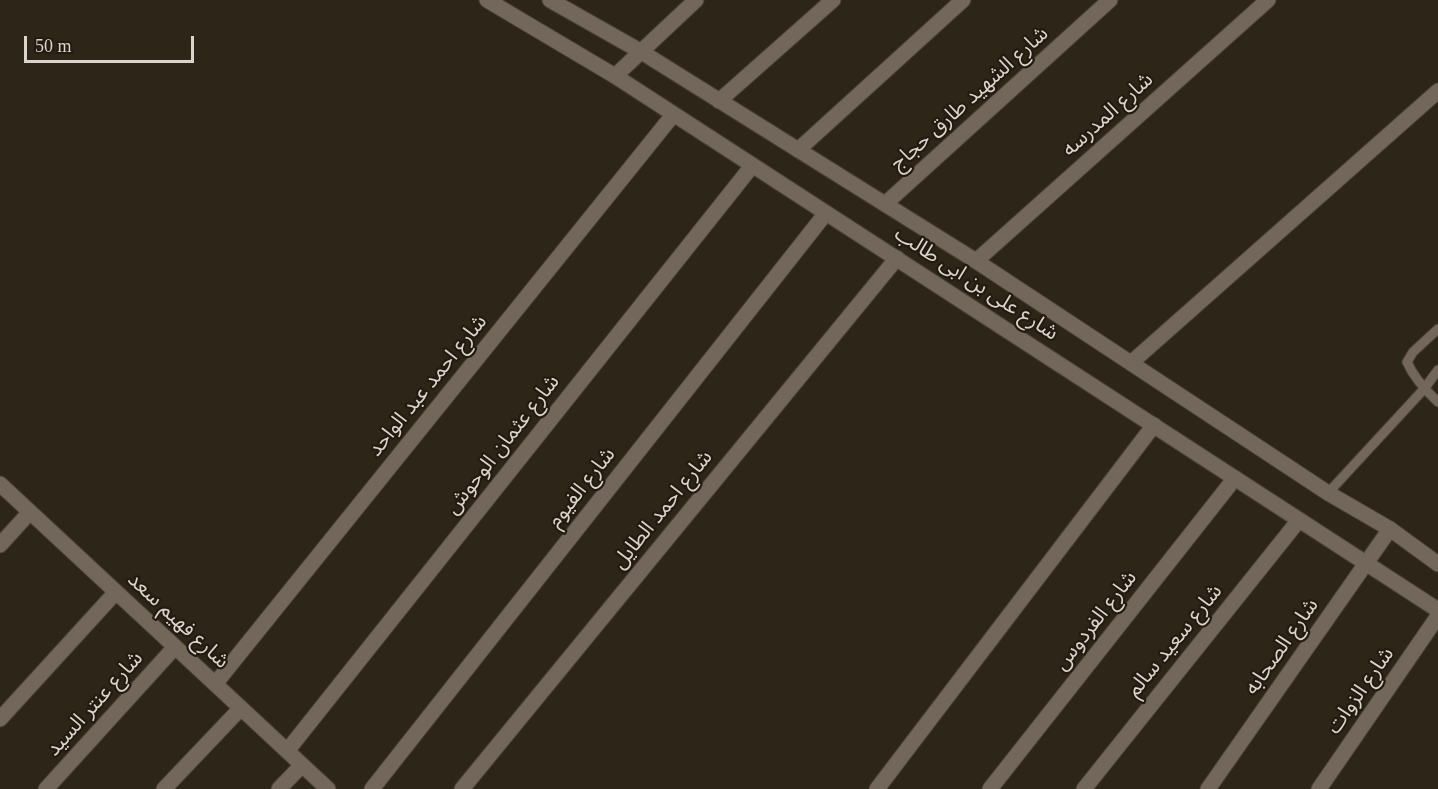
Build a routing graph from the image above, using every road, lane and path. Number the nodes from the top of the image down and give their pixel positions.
1 (487, 0) edge
2 (550, 0) edge
3 (696, 0) edge
4 (833, 0) edge
5 (963, 0) edge
6 (1110, 0) edge
7 (1268, 0) edge
8 (639, 51) junction
9 (615, 76) junction
10 (1438, 92) edge
11 (719, 101) junction
12 (673, 115) junction
13 (798, 150) junction
14 (752, 166) junction
15 (885, 204) junction
16 (826, 213) junction
17 (897, 258) junction
18 (976, 261) junction
19 (1438, 329) edge
20 (1132, 363) junction
21 (1438, 370) edge
22 (1424, 389) junction
23 (1438, 402) edge
24 (1154, 425) junction
25 (1235, 478) junction
26 (0, 484) edge
27 (1328, 493) junction
28 (30, 512) junction
29 (1299, 520) junction
30 (1390, 530) junction
31 (0, 545) edge
32 (1366, 563) junction
33 (1438, 564) edge
34 (116, 592) junction
35 (1438, 610) edge
36 (1438, 616) edge
37 (175, 647) junction
38 (215, 684) junction
39 (241, 708) junction
40 (0, 719) edge
41 (287, 751) junction
42 (302, 765) junction
43 (46, 789) edge
44 (164, 789) edge
45 (279, 789) edge
46 (328, 789) edge
47 (372, 789) edge
48 (462, 789) edge
49 (877, 789) edge
50 (990, 789) edge
51 (1084, 789) edge
52 (1208, 789) edge
53 (1319, 789) edge

1 - 9 street, شارع على بن ابى طالب
2 - 8 street, شارع على بن ابى طالب
3 - 8 street
4 - 11 street
5 - 13 street
6 - 15 street, شارع الشهيد طارق حجاج
7 - 18 street, شارع المدرسه
8 - 9 street
8 - 11 street, شارع على بن ابى طالب
9 - 12 street, شارع على بن ابى طالب
10 - 20 street
11 - 13 street, شارع على بن ابى طالب
12 - 14 street, شارع على بن ابى طالب
12 - 38 street, شارع احمد عبد الواحد
13 - 15 street, شارع على بن ابى طالب
14 - 16 street, شارع على بن ابى طالب
14 - 41 street, شارع عثمان الوحوش
15 - 18 street, شارع على بن ابى طالب
16 - 17 street, شارع على بن ابى طالب
16 - 47 street, شارع الفيوم
17 - 24 street, شارع على بن ابى طالب
17 - 48 street, شارع احمد الطايل
18 - 20 street, شارع على بن ابى طالب
19 - 22 lane
20 - 27 street, شارع على بن ابى طالب
21 - 22 lane
22 - 23 lane
22 - 27 lane
24 - 25 street, شارع على بن ابى طالب
24 - 49 street
25 - 29 street, شارع على بن ابى طالب
25 - 50 street, شارع الفردوس
26 - 28 street, شارع فهيم سعد
27 - 30 street, شارع على بن ابى طالب
28 - 31 street
28 - 34 street, شارع فهيم سعد
29 - 32 street, شارع على بن ابى طالب
29 - 51 street, شارع سعيد سالم
30 - 32 street, شارع الصحابه
30 - 33 street, شارع على بن ابى طالب
32 - 35 street, شارع على بن ابى طالب
32 - 52 street, شارع الصحابه
34 - 37 street, شارع فهيم سعد
34 - 40 street
36 - 53 street, شارع الزوات
37 - 38 street, شارع فهيم سعد
37 - 43 street, شارع عنتر السيد
38 - 39 street, شارع فهيم سعد
39 - 41 street, شارع فهيم سعد
39 - 44 street
41 - 42 street, شارع فهيم سعد
42 - 45 street
42 - 46 street, شارع فهيم سعد

